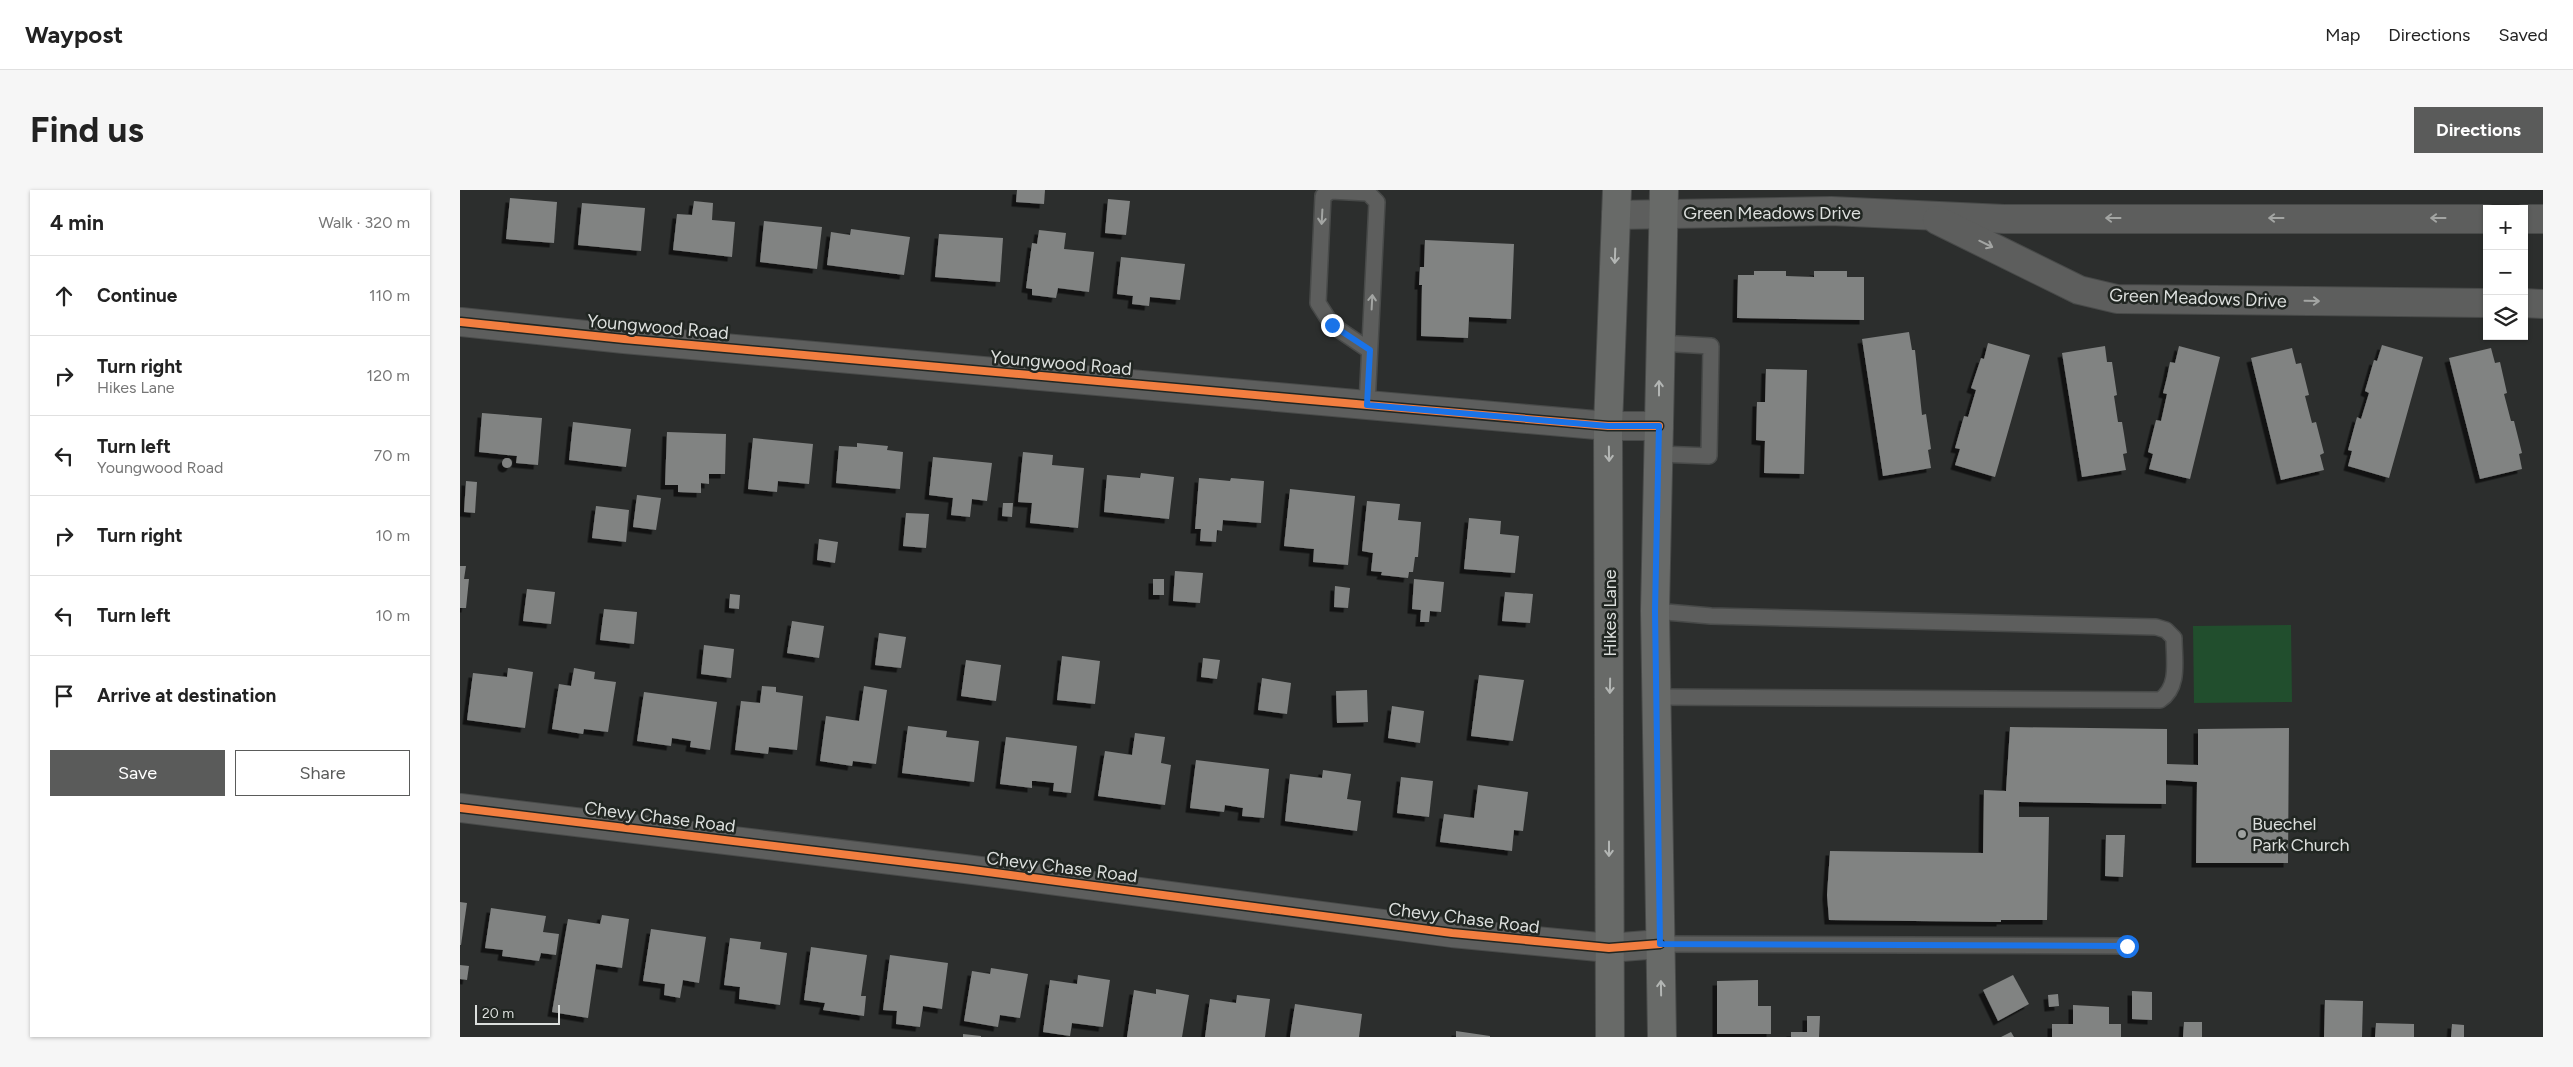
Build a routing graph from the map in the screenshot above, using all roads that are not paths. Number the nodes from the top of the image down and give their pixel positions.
1 (1617, 202) edge
2 (1664, 202) edge
3 (1927, 215) junction
4 (2483, 218) edge
5 (2528, 218) edge
6 (2543, 219) edge
7 (2483, 303) edge
8 (2528, 303) edge
9 (2543, 304) edge
10 (461, 322) dead end
11 (1660, 343) junction
12 (1370, 350) junction
13 (1367, 405) junction
14 (1608, 426) junction
15 (1659, 426) junction
16 (1659, 454) junction
17 (1655, 611) junction
18 (1657, 698) junction
19 (460, 808) edge
20 (1660, 944) junction
21 (2127, 946) dead end
22 (1609, 948) junction
23 (1610, 1037) edge
24 (1662, 1037) edge

1 - 2 street, Green Meadows Drive
1 -> 14 main road, Hikes Lane
2 - 3 street, Green Meadows Drive
2 - 11 main road
4 -> 3 street, Green Meadows Drive
3 -> 7 street, Green Meadows Drive
5 - 6 street
8 - 9 street
10 - 13 street, Youngwood Road
15 -> 11 main road
11 - 16 lane
12 -> 12 lane
12 - 13 lane
13 - 14 street, Youngwood Road
14 - 15 street, Youngwood Road
14 -> 22 main road, Hikes Lane
15 - 16 main road
16 - 17 main road
17 - 18 main road
17 - 18 lane
18 - 20 main road
19 - 22 street, Chevy Chase Road
20 - 21 lane
20 - 22 street, Chevy Chase Road
24 -> 20 main road
22 - 23 main road, Hikes Lane

